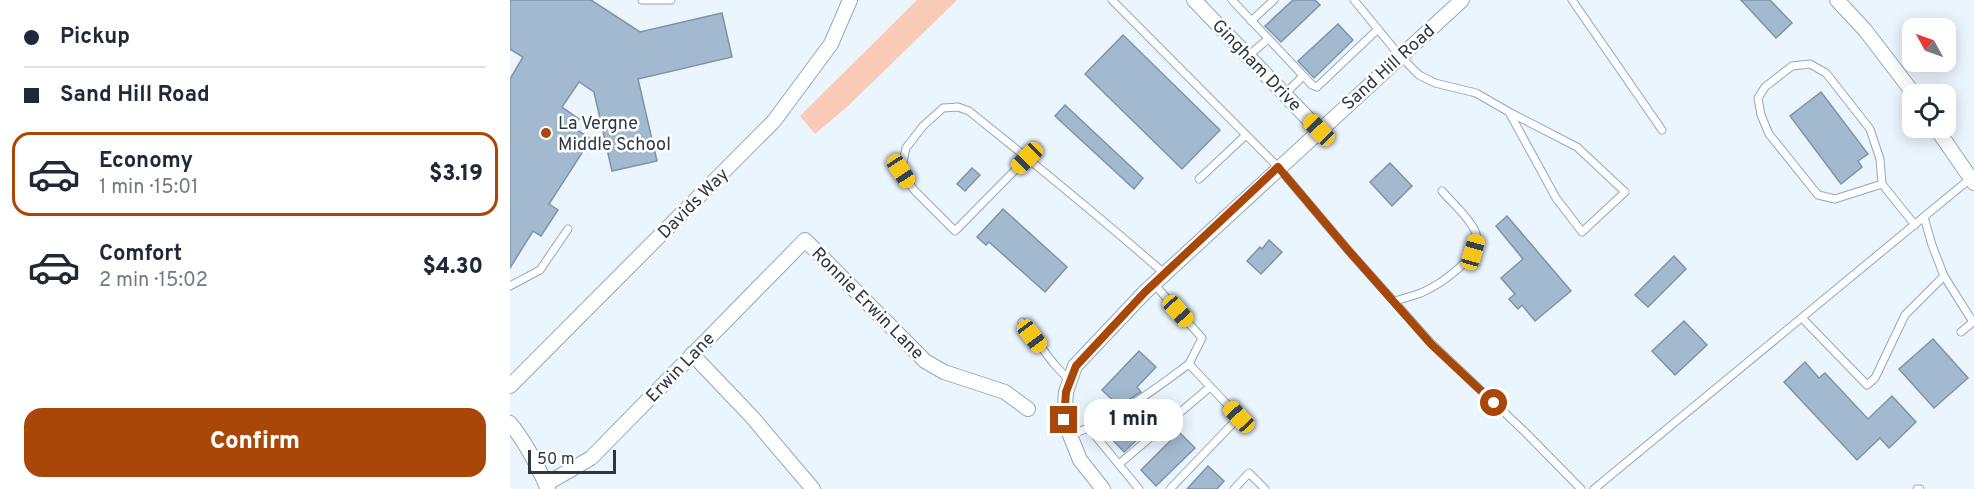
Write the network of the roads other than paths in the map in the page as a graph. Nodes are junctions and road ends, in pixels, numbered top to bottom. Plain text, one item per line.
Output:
1 (642, 0) edge
2 (671, 0) edge
3 (850, 0) edge
4 (1112, 0) edge
5 (1194, 0) edge
6 (1232, 0) edge
7 (1274, 0) edge
8 (1354, 0) edge
9 (1461, 0) edge
10 (1572, 0) edge
11 (1837, 0) edge
12 (1251, 21) junction
13 (1377, 29) junction
14 (1268, 39) junction
15 (1248, 56) junction
16 (1400, 56) junction
17 (1303, 76) junction
18 (1906, 84) edge
19 (1285, 94) junction
20 (1509, 112) junction
21 (1319, 130) junction
22 (1662, 130) dead end
23 (1246, 135) junction
24 (1943, 138) edge
25 (1027, 158) junction
26 (1278, 167) junction
27 (1199, 179) dead end
28 (1972, 181) edge
29 (1882, 184) junction
30 (1442, 191) dead end
31 (1924, 217) junction
32 (1915, 225) junction
33 (568, 229) dead end
34 (805, 240) joint
35 (1165, 274) junction
36 (1944, 276) junction
37 (1154, 284) junction
38 (510, 286) edge
39 (1394, 301) junction
40 (1802, 318) junction
41 (1022, 322) dead end
42 (1961, 332) dead end
43 (692, 354) junction
44 (1189, 364) junction
45 (1070, 381) junction
46 (510, 386) edge
47 (1210, 387) junction
48 (1028, 409) dead end
49 (510, 423) edge
50 (1089, 428) junction
51 (1070, 435) junction
52 (1119, 464) junction
53 (547, 486) edge
54 (807, 487) edge
55 (1103, 489) edge
56 (1139, 489) edge
57 (1170, 489) edge
58 (1234, 489) edge
59 (1264, 489) edge
60 (1581, 489) edge
61 (1594, 489) edge

1 - 2 lane
3 - 46 street, Davids Way
4 - 23 lane
5 - 15 street, Gingham Drive
6 - 12 lane
7 - 12 lane
8 - 13 lane
9 - 16 street, Sand Hill Road
10 - 22 lane
11 - 18 street
12 - 14 lane
13 - 16 lane
13 - 17 lane
14 - 15 lane
14 - 17 lane
15 - 19 street, Gingham Drive
16 - 20 lane
16 - 21 street, Sand Hill Road
17 - 19 lane
19 - 21 street, Gingham Drive
20 - 20 lane
21 - 26 street, Sand Hill Road
23 - 26 lane
23 - 27 lane
24 - 28 street
25 - 25 lane
25 - 35 lane
26 - 35 street, Sand Hill Road
26 - 39 lane
28 - 31 lane
29 - 29 lane
29 - 32 lane
30 - 39 lane
31 - 32 lane
31 - 36 lane
32 - 40 lane
33 - 38 lane
34 - 43 street, Erwin Lane
34 - 48 street, Ronnie Erwin Lane
35 - 37 street, Sand Hill Road
36 - 40 lane
36 - 42 lane
37 - 44 lane
37 - 45 street, Sand Hill Road
39 - 60 lane
40 - 61 lane
41 - 45 lane
43 - 53 street, Erwin Lane
43 - 54 street
44 - 47 lane
44 - 50 lane
45 - 51 street, Sand Hill Road
47 - 52 lane
47 - 57 lane
49 - 53 street
50 - 51 lane
50 - 52 lane
51 - 55 street, Sand Hill Road
52 - 56 lane
58 - 59 lane

